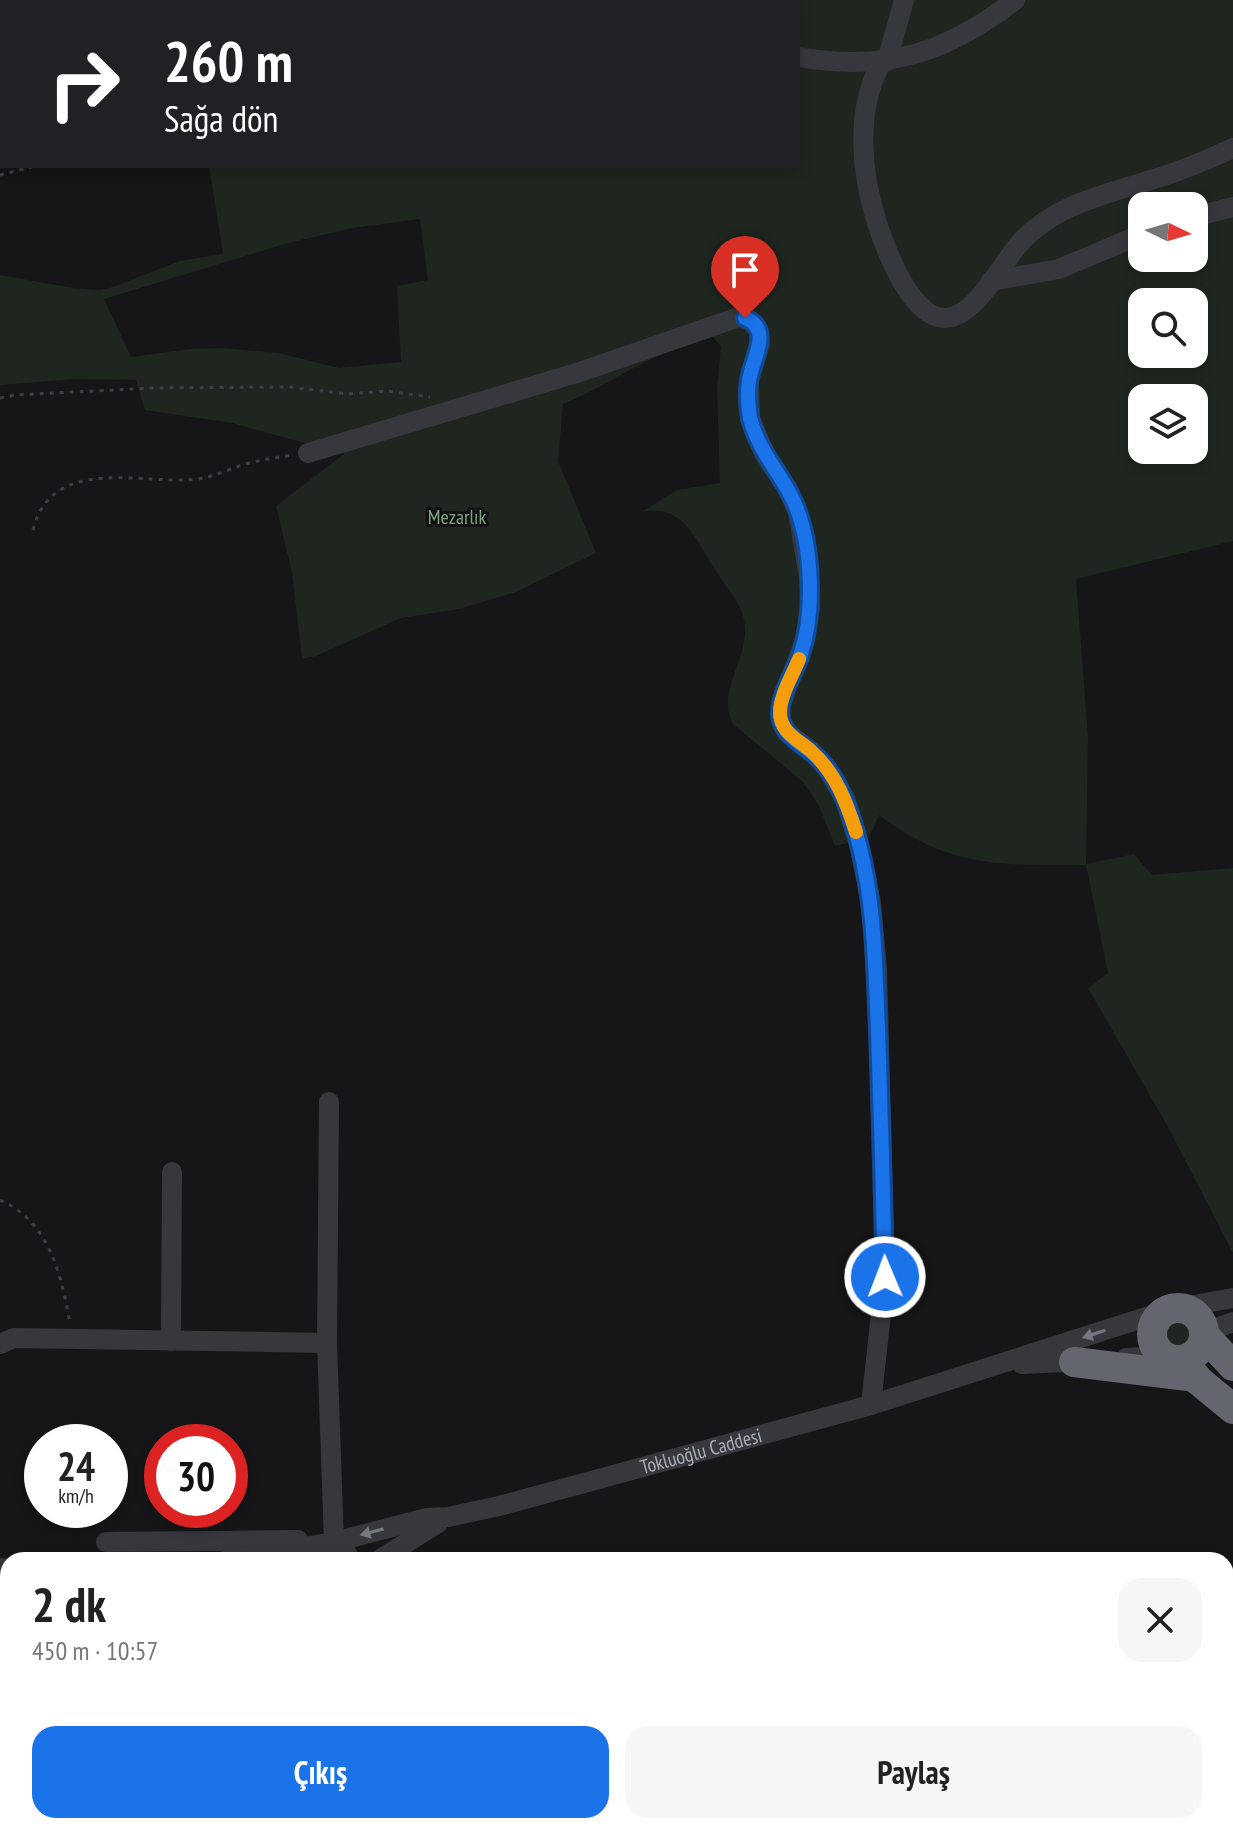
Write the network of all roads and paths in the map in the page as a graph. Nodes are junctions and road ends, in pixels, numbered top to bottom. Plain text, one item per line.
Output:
1 (904, 0) edge
2 (1015, 0) edge
3 (800, 57) edge
4 (884, 62) junction
5 (1233, 148) edge
6 (27, 168) edge
7 (0, 175) edge
8 (1233, 207) edge
9 (1208, 213) edge
10 (1128, 240) edge
11 (991, 281) junction
12 (0, 398) edge
13 (460, 408) junction
14 (308, 453) joint
15 (33, 530) dead end
16 (329, 1102) dead end
17 (172, 1172) dead end
18 (0, 1200) edge
19 (1233, 1298) edge
20 (1172, 1309) junction
21 (1233, 1322) edge
22 (1203, 1334) junction
23 (74, 1339) junction
24 (171, 1341) junction
25 (327, 1343) junction
26 (0, 1344) edge
27 (1166, 1357) junction
28 (1074, 1362) junction
29 (994, 1365) junction
30 (1233, 1366) edge
31 (1196, 1377) junction
32 (871, 1405) junction
33 (1233, 1409) edge
34 (1233, 1423) edge
35 (448, 1517) junction
36 (106, 1542) dead end
37 (334, 1542) junction
38 (309, 1552) edge
39 (312, 1552) edge
40 (346, 1552) edge
41 (392, 1552) edge

1 - 4 street
2 - 4 street
3 - 4 street
4 - 11 street
5 - 11 street
6 - 7 path
8 - 9 street
10 - 11 street
12 - 13 path
13 - 14 street
13 - 32 street
14 - 15 path
16 - 25 street
17 - 24 street
18 - 23 path
19 - 20 street, Tokluoğlu Caddesi
20 - 22 highway
20 - 27 highway
20 -> 29 street, Tokluoğlu Caddesi
21 - 22 street
22 - 27 highway
22 - 30 highway
23 - 24 street
23 - 26 street
24 - 25 street
25 - 37 street
27 - 28 street
27 - 31 highway
28 - 29 street
28 - 31 highway
29 - 32 street, Tokluoğlu Caddesi
31 - 33 highway
31 - 34 street
32 - 35 street, Tokluoğlu Caddesi
35 -> 37 street, Tokluoğlu Caddesi
35 - 41 street
36 - 38 street
37 - 39 street, Tokluoğlu Caddesi
37 - 40 street

